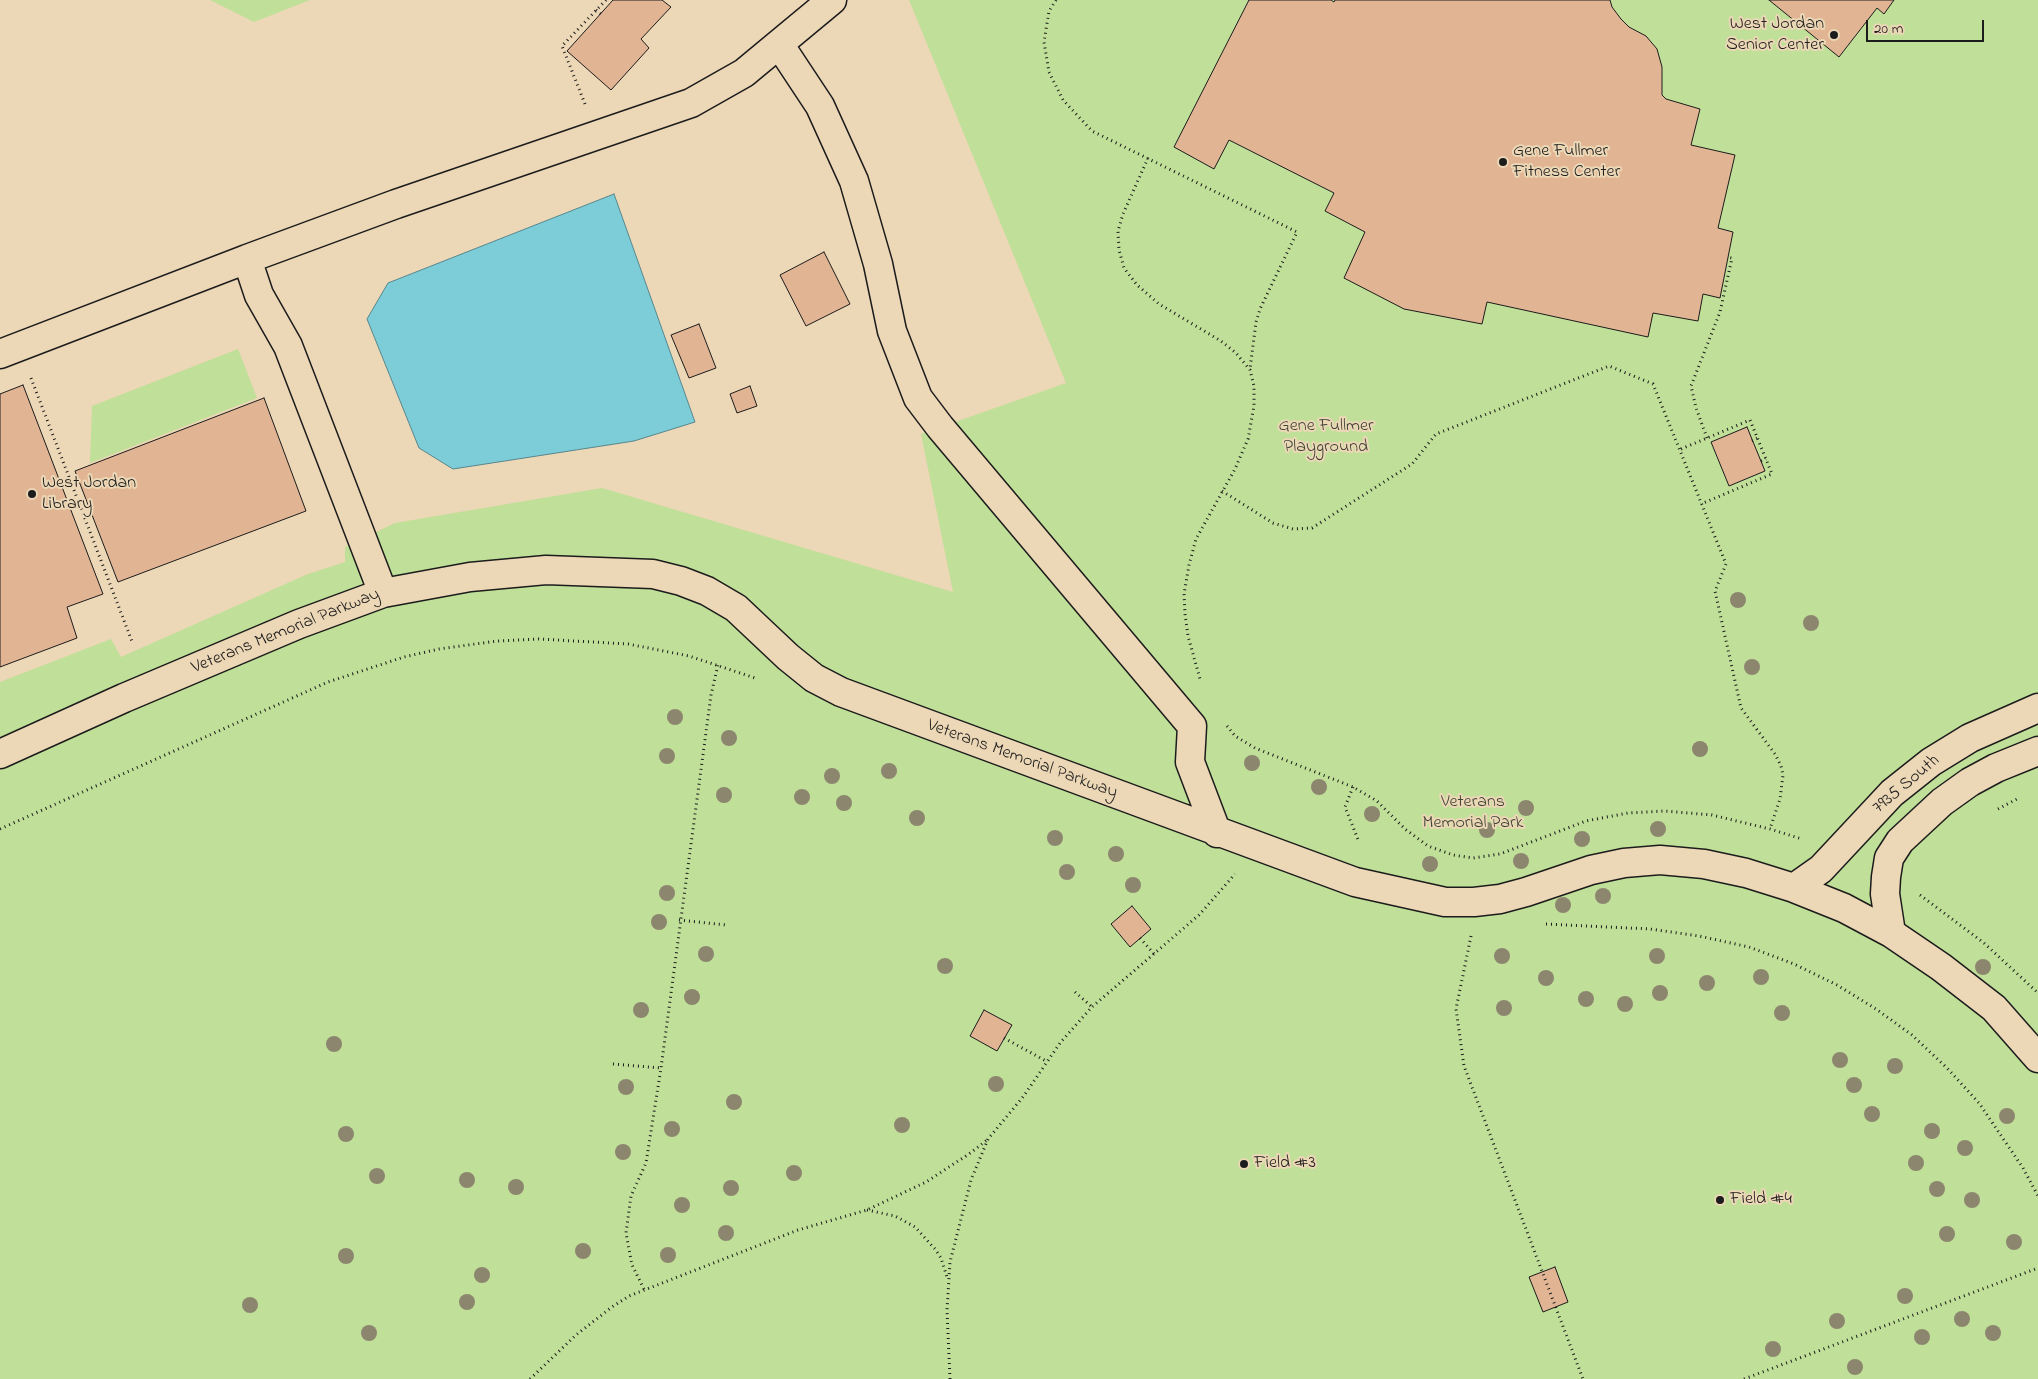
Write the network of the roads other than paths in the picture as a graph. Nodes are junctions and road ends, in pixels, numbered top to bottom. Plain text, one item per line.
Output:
1 (832, 0) edge
2 (779, 44) junction
3 (247, 259) junction
4 (0, 354) edge
5 (383, 593) junction
6 (2038, 708) edge
7 (2038, 751) edge
8 (0, 754) edge
9 (1218, 833) junction
10 (1794, 888) junction
11 (1891, 933) junction
12 (2038, 1058) edge

1 - 2 lane
2 - 3 lane
2 - 9 lane
3 - 4 lane
3 - 5 lane
5 - 8 lane, Veterans Memorial Parkway
5 - 9 lane, Veterans Memorial Parkway
6 - 10 lane, 7935 South
7 - 11 lane, 7935 South
9 - 10 lane, Veterans Memorial Parkway
10 - 11 lane, Veterans Memorial Parkway
11 - 12 lane, Veterans Memorial Parkway

